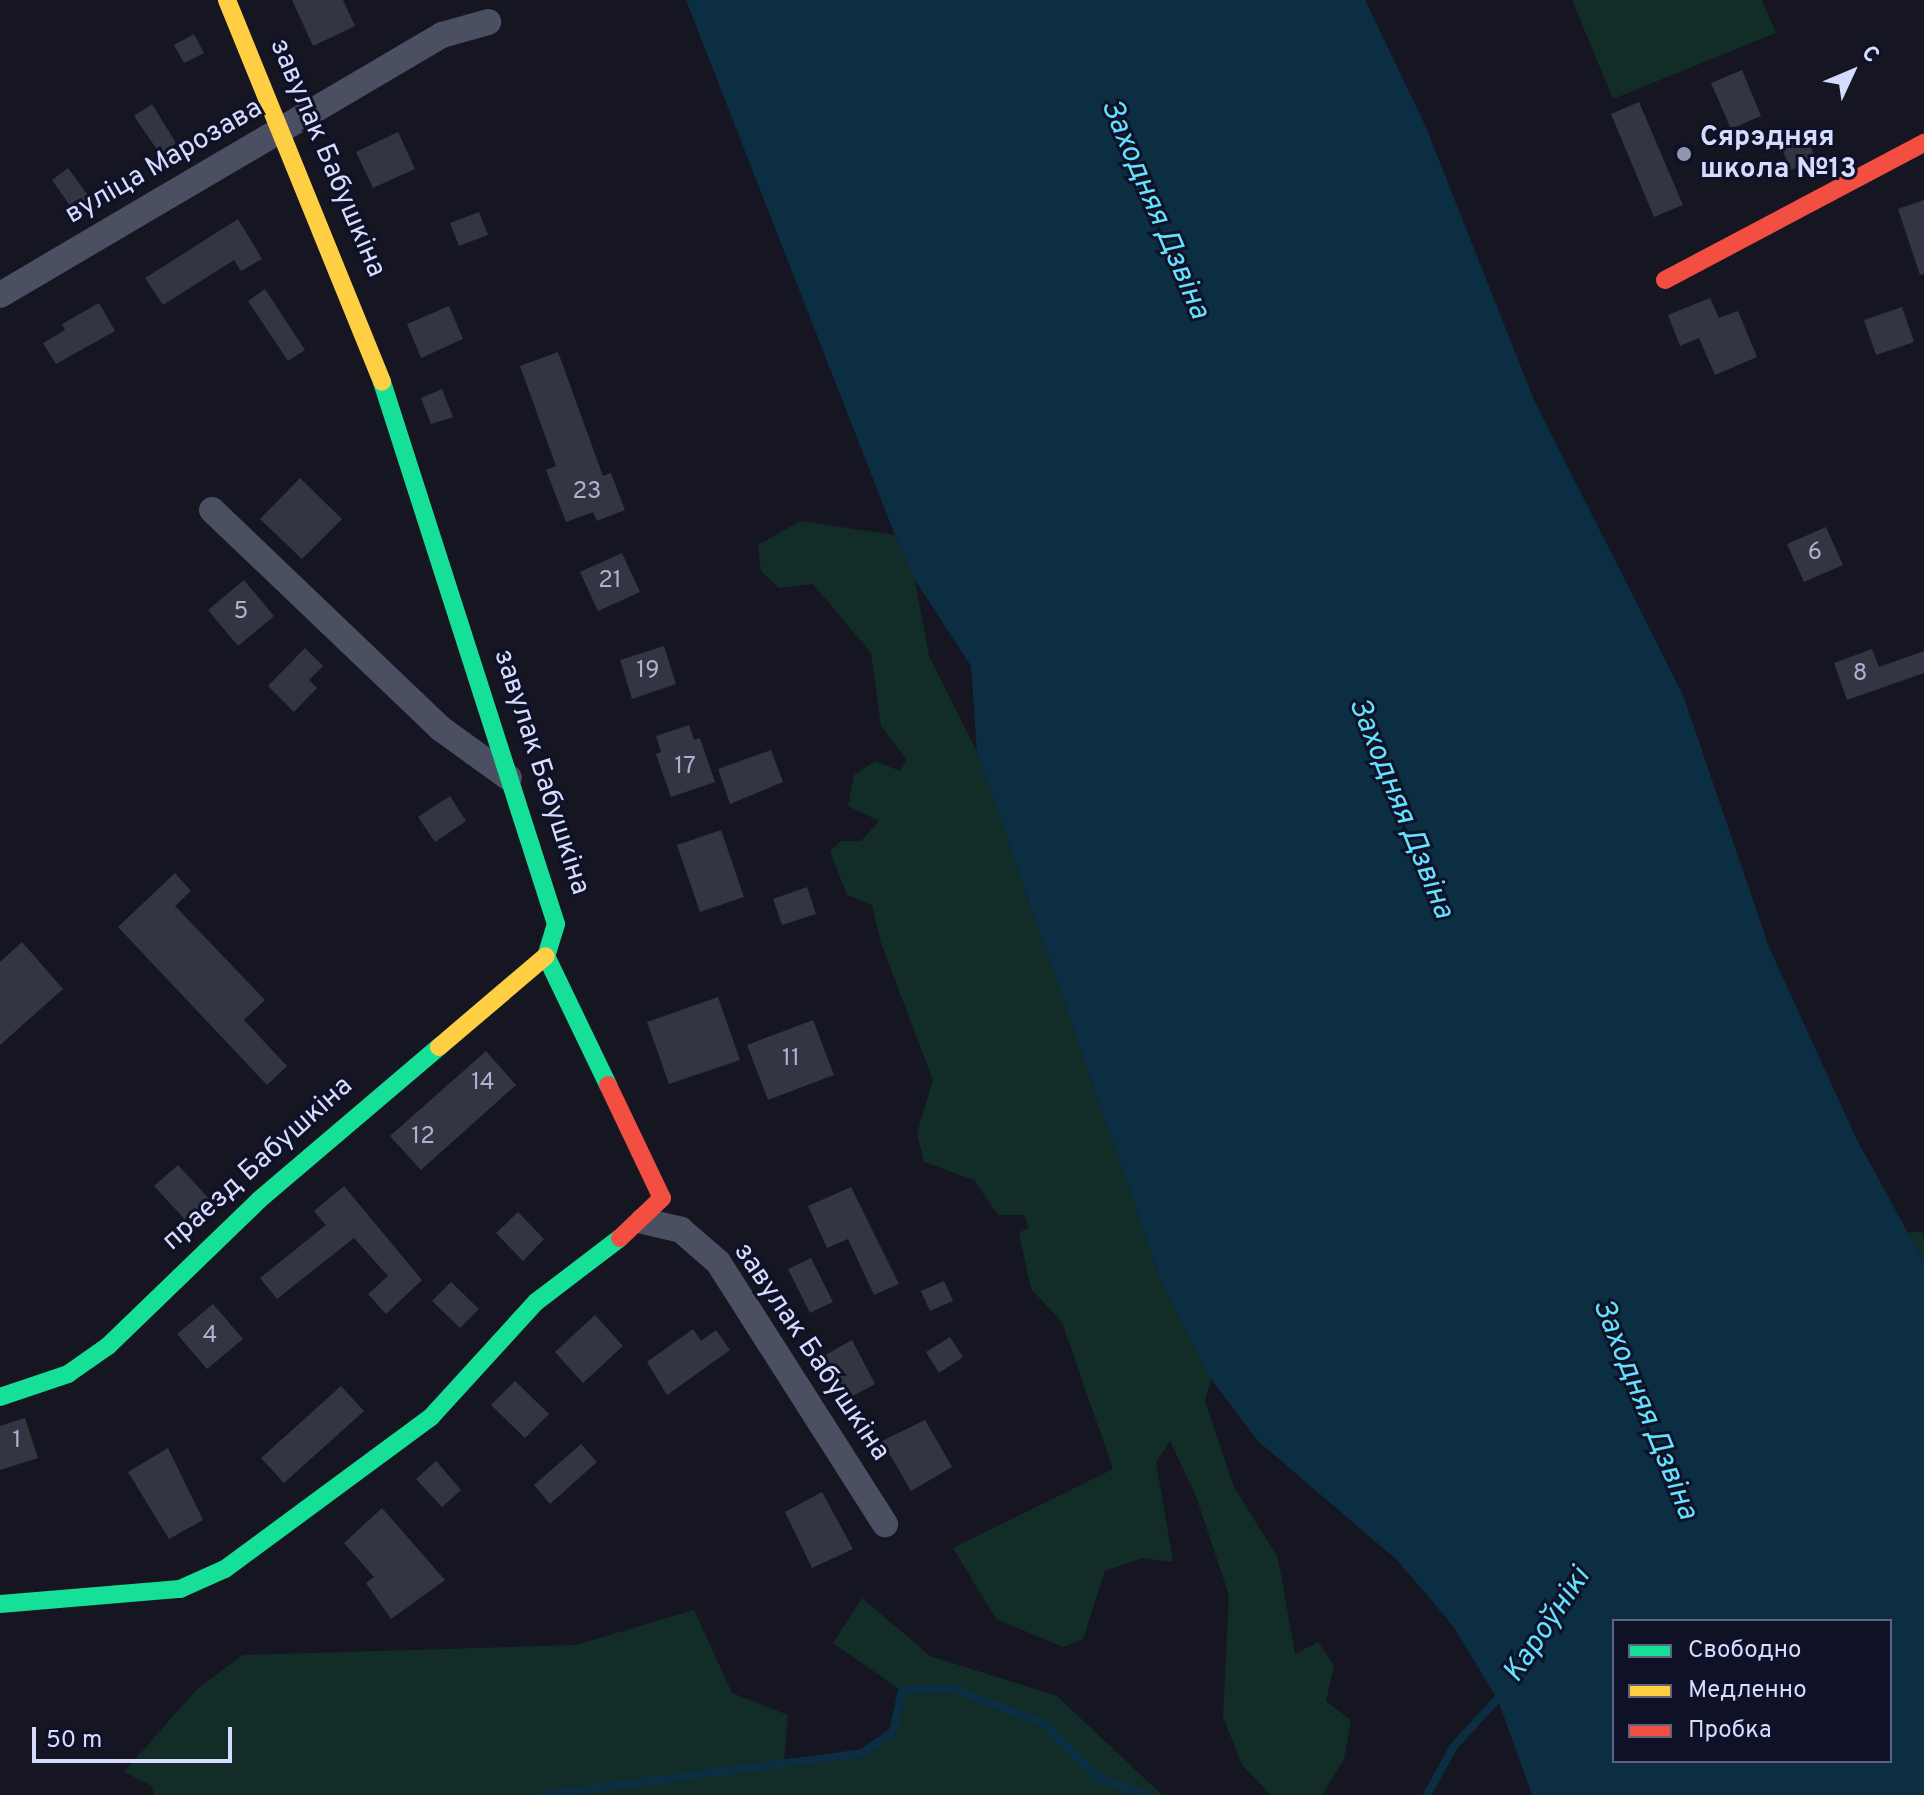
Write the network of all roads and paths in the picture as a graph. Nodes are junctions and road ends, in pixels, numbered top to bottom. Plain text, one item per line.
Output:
1 (227, 0) edge
2 (488, 22) dead end
3 (280, 131) junction
4 (1924, 143) edge
5 (1665, 280) dead end
6 (0, 295) edge
7 (212, 510) dead end
8 (509, 778) junction
9 (546, 956) junction
10 (643, 1221) junction
11 (0, 1397) edge
12 (885, 1524) dead end
13 (0, 1604) edge

1 - 3 street, завулак Бабушкіна
2 - 3 street, вуліца Марозава
3 - 6 street, вуліца Марозава
3 - 8 street, завулак Бабушкіна
4 - 5 street
7 - 8 street
8 - 9 street, завулак Бабушкіна
9 - 10 street
9 - 11 street, праезд Бабушкіна
10 - 12 street, завулак Бабушкіна
10 - 13 street

